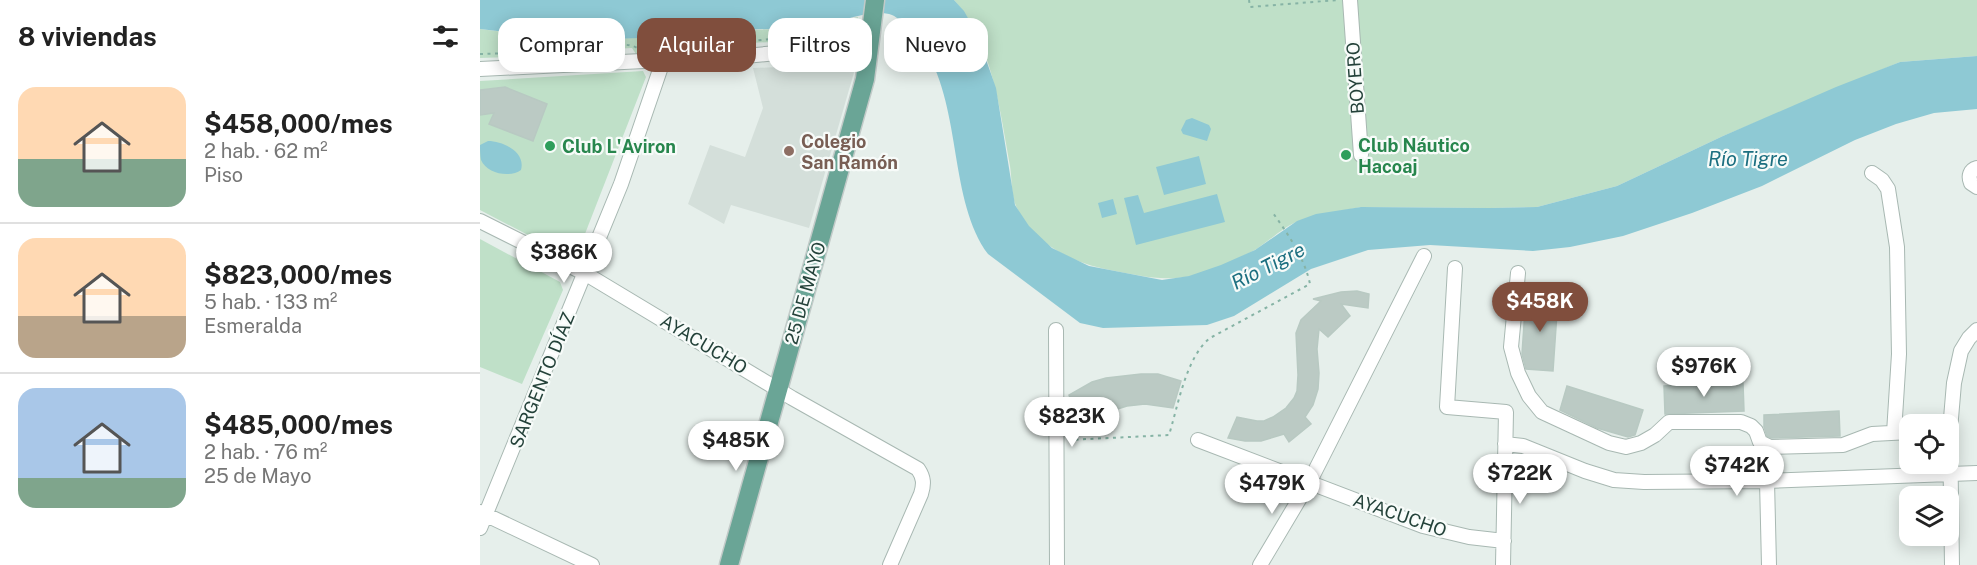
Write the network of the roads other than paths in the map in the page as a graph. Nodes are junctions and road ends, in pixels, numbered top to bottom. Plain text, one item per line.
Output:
1 (875, 0) edge
2 (1350, 0) edge
3 (872, 32) edge
4 (637, 62) edge
5 (480, 69) edge
6 (659, 72) edge
7 (867, 72) edge
8 (1361, 155) dead end
9 (1977, 168) edge
10 (1872, 173) dead end
11 (1977, 187) edge
12 (480, 221) edge
13 (1424, 256) dead end
14 (1455, 268) dead end
15 (1518, 273) dead end
16 (585, 274) junction
17 (1056, 330) dead end
18 (1977, 330) edge
19 (777, 389) junction
20 (1951, 414) edge
21 (1894, 433) junction
22 (1899, 433) edge
23 (1198, 440) dead end
24 (1505, 444) junction
25 (1977, 473) edge
26 (1952, 475) junction
27 (1767, 481) junction
28 (1310, 482) junction
29 (483, 513) edge
30 (480, 528) edge
31 (1504, 541) junction
32 (592, 565) edge
33 (729, 565) edge
34 (890, 565) edge
35 (1057, 565) edge
36 (1260, 565) edge
37 (1503, 565) edge
38 (1769, 565) edge
39 (1952, 565) edge

1 - 3 main road, 25 DE MAYO
2 - 8 street, BOYERO
4 - 5 street
6 - 16 street, SARGENTO DÍAZ
7 - 19 main road, 25 DE MAYO
9 - 11 street
10 - 21 street
12 - 16 street, AYACUCHO
13 - 28 street
14 - 24 street
15 - 21 street
16 - 19 street, AYACUCHO
16 - 29 street, SARGENTO DÍAZ
17 - 35 street
18 - 20 street
19 - 33 main road, 25 DE MAYO
19 - 34 street, AYACUCHO
21 - 22 street
23 - 28 street, AYACUCHO
24 - 27 street
24 - 31 street
25 - 26 street
26 - 27 street
26 - 39 street
27 - 38 street
28 - 31 street, AYACUCHO
28 - 36 street
29 - 30 street, SARGENTO DÍAZ
29 - 32 street
31 - 37 street

